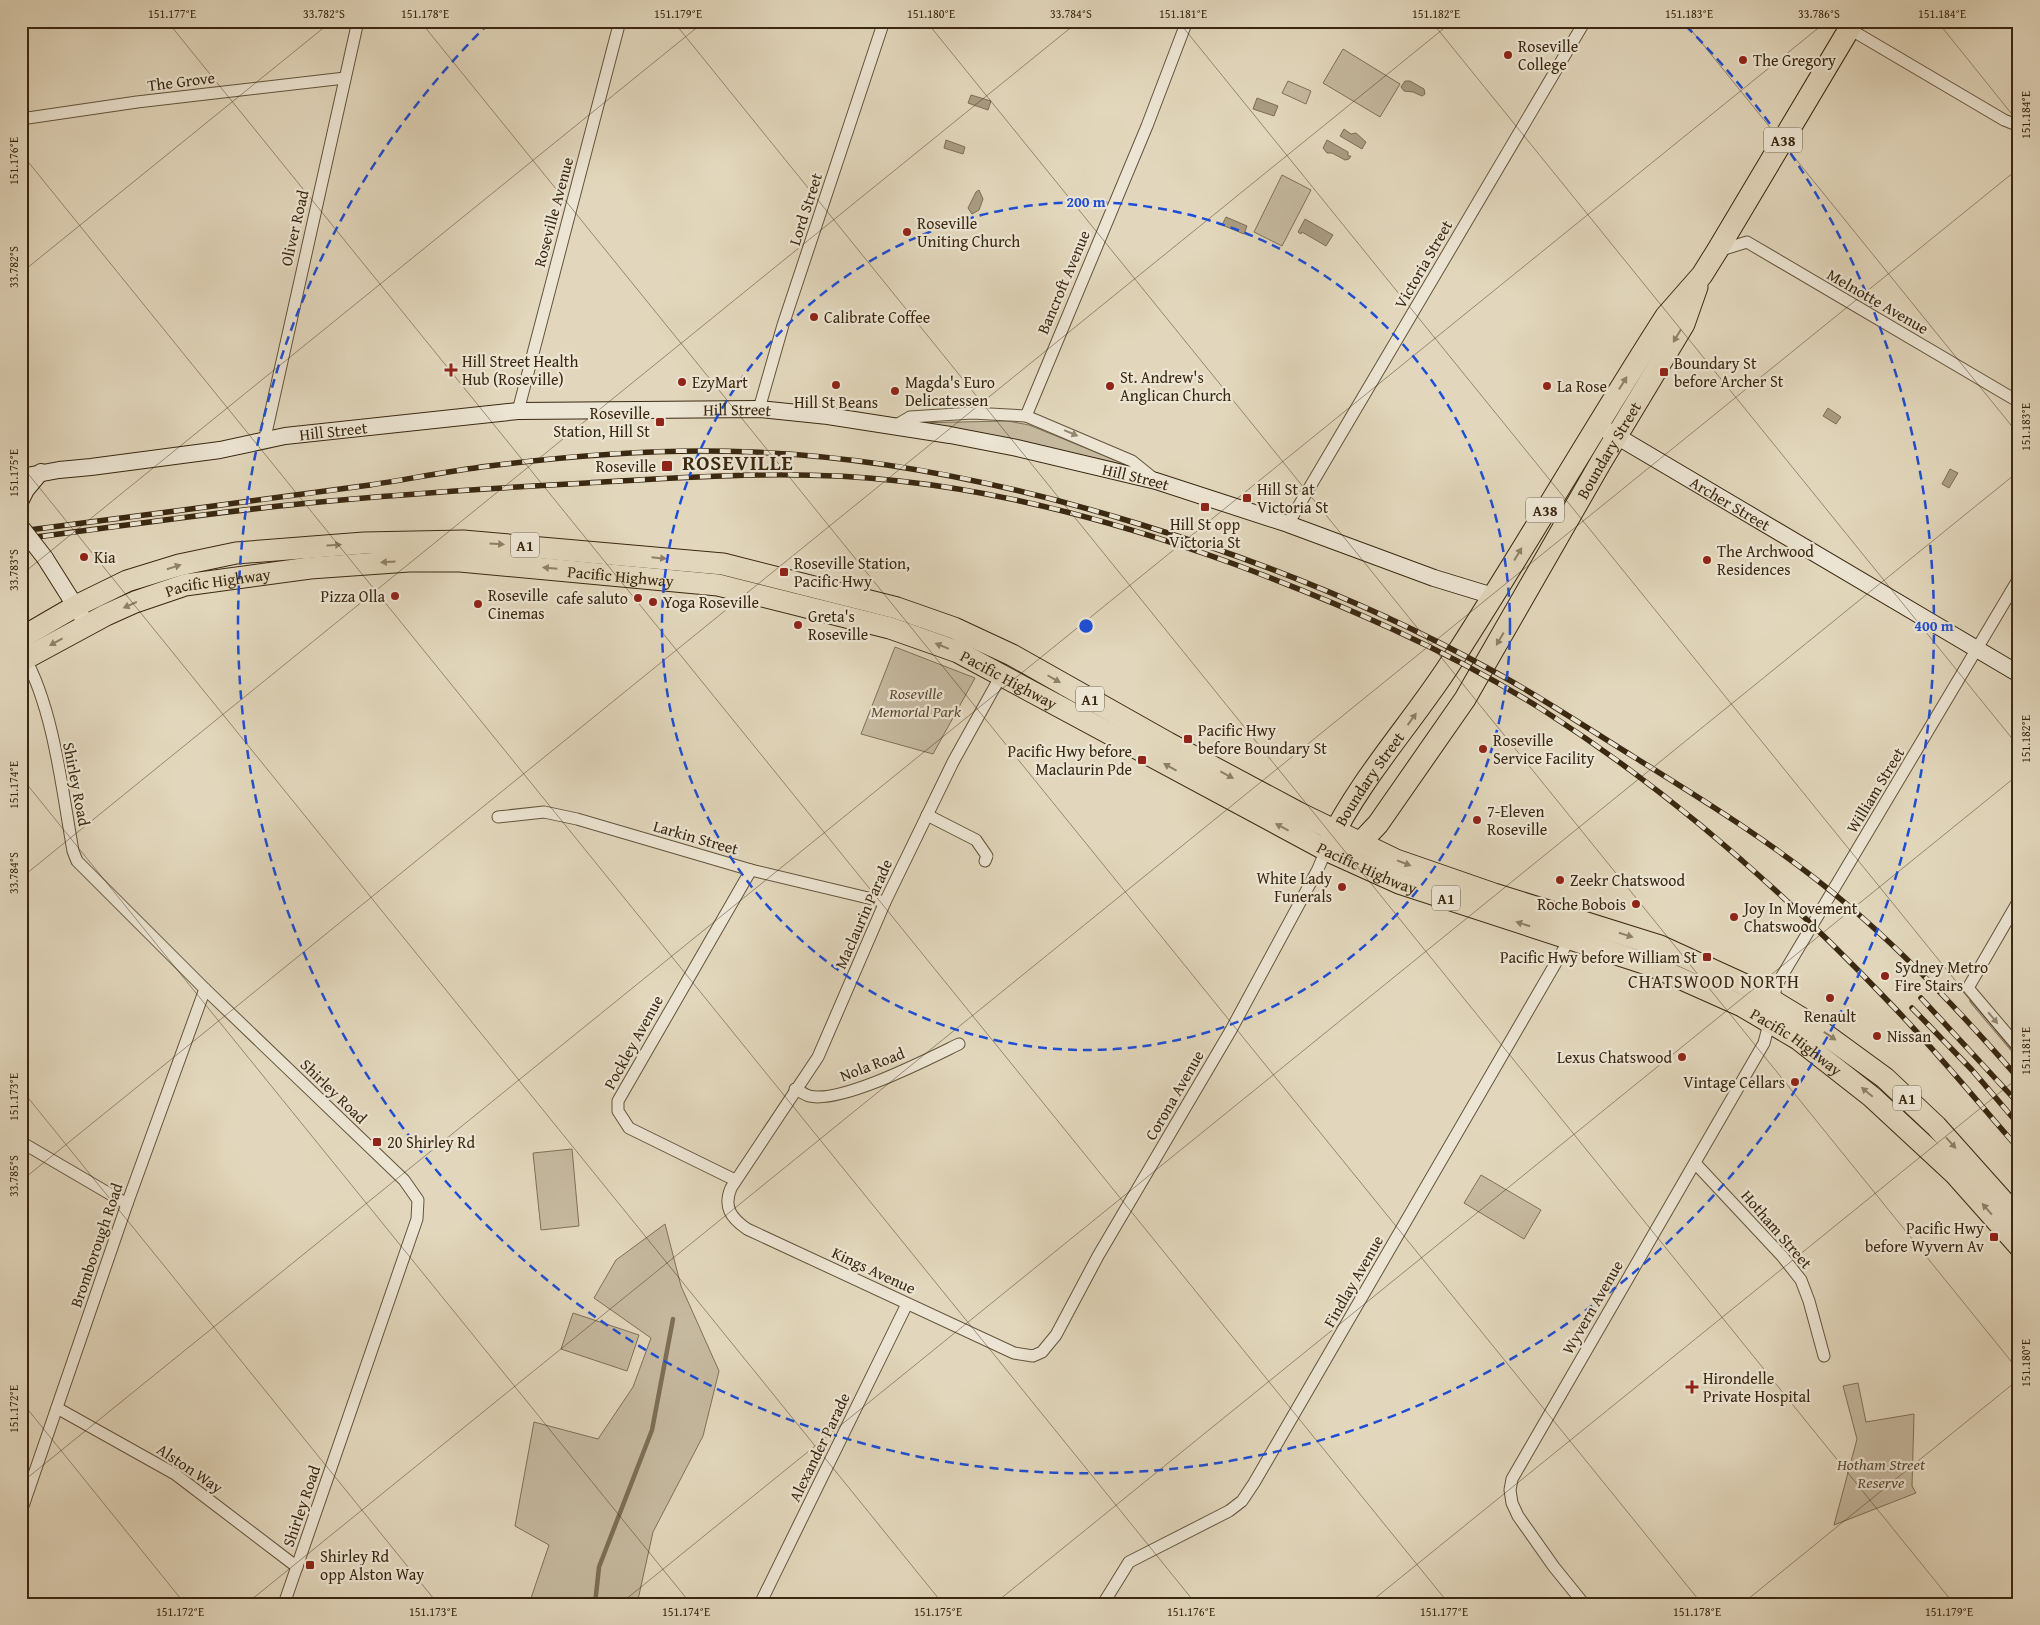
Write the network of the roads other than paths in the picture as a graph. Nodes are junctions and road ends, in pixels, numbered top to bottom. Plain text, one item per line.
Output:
1 (358, 21) edge
2 (620, 21) edge
3 (884, 21) edge
4 (1188, 21) edge
5 (1585, 21) edge
6 (1846, 24) edge
7 (345, 78) junction
8 (21, 119) edge
9 (2019, 126) edge
10 (1717, 251) junction
11 (1702, 275) junction
12 (2019, 402) edge
13 (758, 409) junction
14 (518, 411) junction
15 (1026, 416) junction
16 (1598, 425) junction
17 (893, 427) junction
18 (1617, 436) junction
19 (264, 442) junction
20 (42, 472) junction
21 (21, 477) edge
22 (1156, 480) junction
23 (21, 500) edge
24 (1288, 524) junction
25 (21, 526) edge
26 (2019, 578) edge
27 (1493, 596) junction
28 (76, 606) junction
29 (87, 624) junction
30 (21, 638) edge
31 (1976, 649) junction
32 (1012, 655) junction
33 (23, 657) edge
34 (2019, 674) edge
35 (1001, 675) junction
36 (927, 815) junction
37 (498, 817) dead end
38 (1330, 840) junction
39 (1360, 842) junction
40 (985, 860) dead end
41 (751, 870) junction
42 (2019, 900) edge
43 (885, 902) junction
44 (1574, 930) junction
45 (205, 989) junction
46 (1774, 1001) junction
47 (1770, 1022) junction
48 (959, 1044) dead end
49 (2019, 1048) edge
50 (795, 1089) junction
51 (21, 1142) edge
52 (1695, 1164) junction
53 (736, 1180) junction
54 (127, 1204) junction
55 (2019, 1219) edge
56 (2019, 1246) edge
57 (907, 1304) junction
58 (1042, 1352) joint
59 (1824, 1356) dead end
60 (57, 1408) junction
61 (21, 1512) edge
62 (297, 1568) junction
63 (284, 1604) edge
64 (760, 1604) edge
65 (1103, 1604) edge
66 (1584, 1604) edge

1 - 7 street, Oliver Road
2 - 14 street, Roseville Avenue
3 - 13 street, Lord Street
4 - 15 street, Bancroft Avenue
5 - 24 street, Victoria Street
6 - 9 street
6 - 10 highway, Boundary Street / A38
7 - 8 street, The Grove
7 - 19 street, Oliver Road
10 - 11 highway, Boundary Street / A38
10 - 12 street, Melnotte Avenue
16 -> 11 highway, Boundary Street / A38
11 -> 18 highway, Boundary Street / A38
13 - 14 street, Hill Street
13 - 17 street, Hill Street
14 - 19 street, Hill Street
15 - 17 street
15 -> 22 street
16 - 18 street, Archer Street
27 -> 16 highway, Boundary Street / A38
17 - 22 street, Hill Street
18 - 31 street, Archer Street
18 -> 39 highway, Boundary Street / A38
19 - 20 street, Hill Street
20 - 21 street, Hill Street
20 - 23 street
22 - 24 street, Hill Street
24 - 27 street, Hill Street
25 - 28 street, bridge
26 - 31 street, William Street
38 -> 27 highway, Boundary Street / A38
28 - 29 street
28 - 30 highway, Pacific Highway / A1
28 -> 32 highway, Pacific Highway / A1
29 -> 33 highway, Pacific Highway / A1
35 -> 29 highway, Pacific Highway / A1
31 - 34 street, Archer Street
31 - 46 street, William Street
32 - 35 street, Maclaurin Parade
32 -> 38 highway, Pacific Highway / A1
33 - 45 street, Shirley Road
35 - 36 street, Maclaurin Parade
38 -> 35 highway, Pacific Highway / A1
36 - 40 street
36 - 43 street, Maclaurin Parade
37 - 41 street, Larkin Street
38 - 39 highway, Boundary Street
44 -> 38 highway, Pacific Highway / A1
38 - 58 street, Corona Avenue
39 -> 44 highway, Pacific Highway / A1
41 - 43 street, Larkin Street
41 - 53 street, Pockley Avenue
42 -> 49 street
43 - 50 street, Maclaurin Parade
44 -> 46 highway, Pacific Highway / A1
44 - 47 highway, Pacific Highway / A1
44 - 65 street, Findlay Avenue
45 - 54 street, Bromborough Road
45 - 62 street, Shirley Road
46 - 47 street, William Street
46 -> 55 highway, Pacific Highway / A1
47 - 52 street, Wyvern Avenue
56 -> 47 highway, Pacific Highway / A1
48 - 50 street, Nola Road
50 - 53 street, Maclaurin Parade
51 - 54 street
52 - 59 street, Hotham Street
52 - 66 street, Wyvern Avenue
53 - 57 street, Kings Avenue
54 - 60 street, Bromborough Road
57 - 58 street, Kings Avenue
57 - 64 street, Alexander Parade
60 - 61 street, Bromborough Road
60 - 62 street, Alston Way
62 - 63 street, Shirley Road

